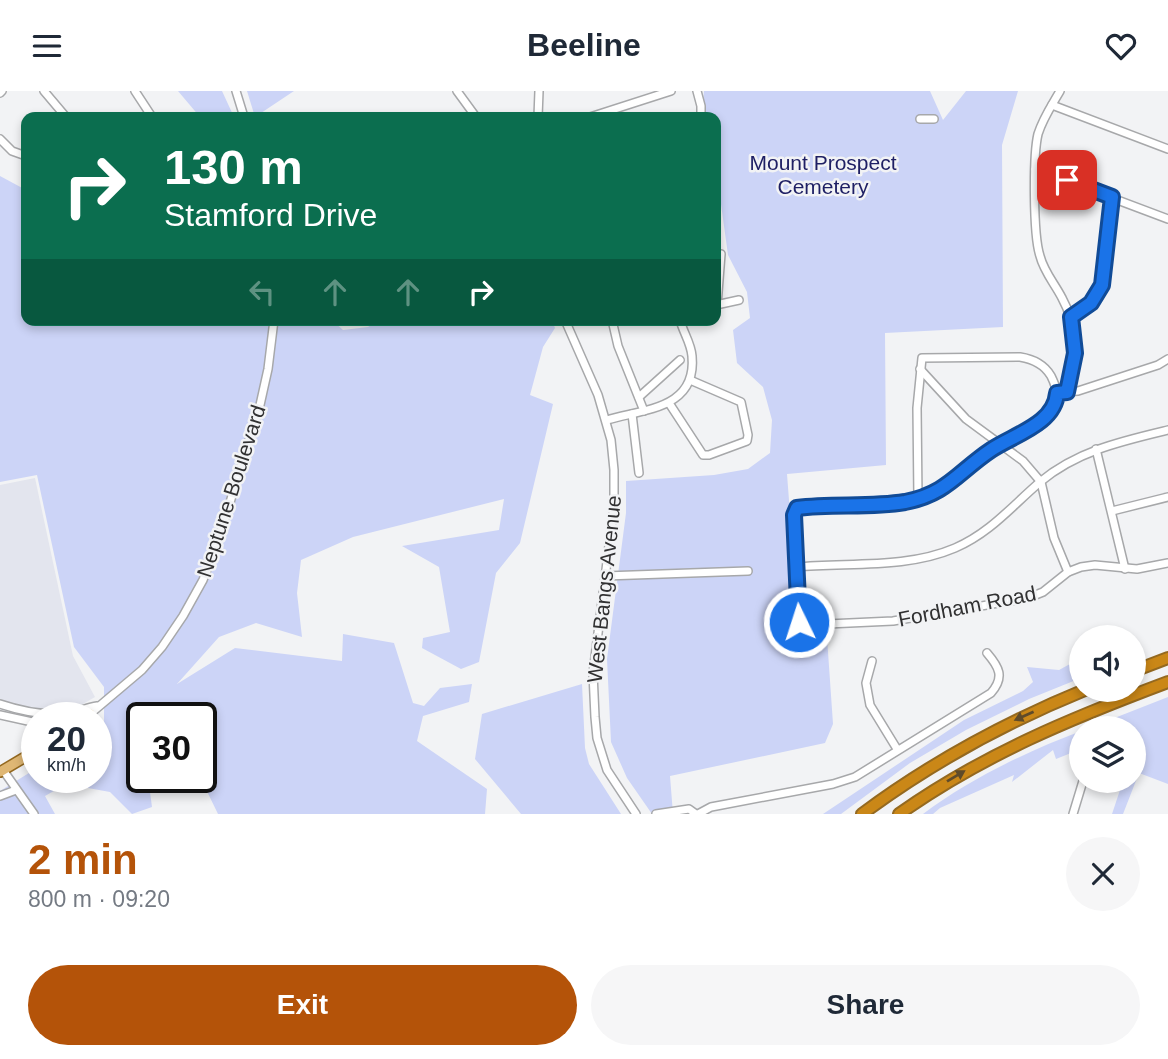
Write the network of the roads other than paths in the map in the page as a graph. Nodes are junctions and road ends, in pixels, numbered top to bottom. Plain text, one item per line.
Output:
1 (44, 91) edge
2 (135, 91) edge
3 (236, 91) edge
4 (457, 91) edge
5 (538, 91) edge
6 (671, 91) edge
7 (697, 91) edge
8 (1060, 91) edge
9 (1052, 104) junction
10 (62, 112) edge
11 (149, 112) edge
12 (242, 112) edge
13 (472, 112) edge
14 (538, 112) edge
15 (606, 112) edge
16 (701, 112) edge
17 (920, 119) dead end
18 (934, 119) dead end
19 (0, 139) edge
20 (1168, 149) edge
21 (21, 154) edge
22 (1035, 169) junction
23 (1112, 197) junction
24 (1168, 219) edge
25 (739, 300) dead end
26 (721, 304) edge
27 (1071, 317) junction
28 (273, 326) edge
29 (568, 326) edge
30 (613, 326) edge
31 (682, 326) edge
32 (1168, 359) edge
33 (680, 360) dead end
34 (920, 369) junction
35 (690, 380) junction
36 (1067, 392) junction
37 (1057, 393) junction
38 (639, 397) junction
39 (669, 403) junction
40 (644, 411) junction
41 (632, 414) junction
42 (607, 420) junction
43 (1168, 430) edge
44 (1002, 444) junction
45 (1096, 449) junction
46 (639, 473) dead end
47 (1041, 482) junction
48 (1168, 497) edge
49 (918, 499) junction
50 (1112, 511) junction
51 (1168, 563) edge
52 (796, 567) junction
53 (1125, 569) junction
54 (748, 571) dead end
55 (1068, 572) junction
56 (605, 576) junction
57 (987, 653) dead end
58 (1168, 658) edge
59 (872, 661) dead end
60 (1146, 666) edge
61 (1168, 682) edge
62 (1069, 697) edge
63 (105, 702) edge
64 (0, 704) edge
65 (21, 710) edge
66 (0, 715) edge
67 (21, 720) edge
68 (897, 749) junction
69 (21, 760) edge
70 (2, 771) edge
71 (16, 790) junction
72 (1079, 793) edge
73 (0, 796) edge
74 (34, 814) edge
75 (636, 814) edge
76 (656, 814) edge
77 (697, 814) edge
78 (862, 814) edge
79 (899, 814) edge
80 (1073, 814) edge

1 - 10 street
2 - 11 street
3 - 12 street
4 - 13 street
5 - 14 street
6 - 15 street
7 - 16 street
8 - 9 street
9 - 20 street
9 - 22 street
17 - 18 street
19 - 21 street
22 - 23 street
22 - 27 street
23 - 24 street
23 - 27 street
25 - 26 street
27 - 36 street
28 - 63 street, Neptune Boulevard
29 - 42 street, West Bangs Avenue
30 - 38 street
31 - 35 street
32 - 36 street
33 - 38 street
34 - 37 street
34 - 44 street
34 - 49 street
35 - 39 street
35 - 39 street
36 - 37 street
37 - 44 street
38 - 40 street
39 - 40 street
40 - 41 street
41 - 42 street
41 - 46 street
42 - 56 street, West Bangs Avenue
43 - 45 street
44 - 47 street
44 - 49 street
45 - 47 street
45 - 50 street
47 - 52 street
47 - 55 street
48 - 50 street
49 - 52 street
50 - 53 street
51 - 53 street, Fordham Road
52 - 55 street, Fordham Road
53 - 55 street, Fordham Road
54 - 56 street
56 - 75 street, West Bangs Avenue
57 - 68 street
58 - 60 highway
59 - 68 street
79 -> 61 highway
62 -> 78 highway
64 - 65 street, Neptune Boulevard
66 - 67 street
68 - 77 street
69 - 70 main road
70 - 71 street
71 - 73 street
71 - 74 street
72 - 80 street
76 - 77 street

